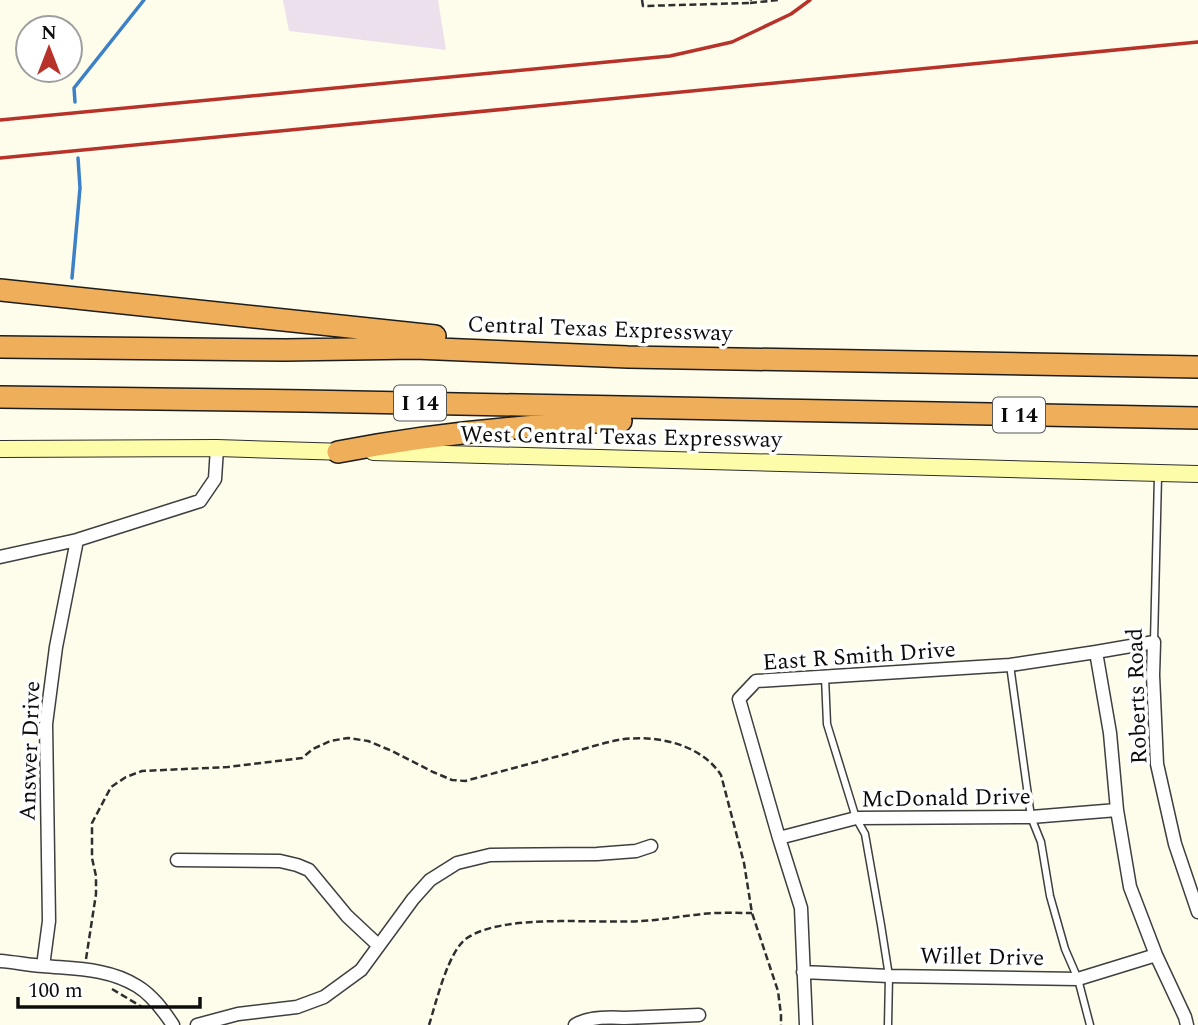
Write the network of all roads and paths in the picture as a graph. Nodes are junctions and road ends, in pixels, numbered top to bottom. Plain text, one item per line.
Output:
1 (642, 0) edge
2 (778, 0) edge
3 (750, 1) edge
4 (712, 2) edge
5 (0, 290) edge
6 (0, 347) edge
7 (628, 357) junction
8 (1198, 367) edge
9 (0, 397) edge
10 (841, 412) junction
11 (1198, 418) edge
12 (217, 448) junction
13 (0, 449) edge
14 (338, 452) junction
15 (1158, 473) junction
16 (1198, 474) edge
17 (76, 540) junction
18 (0, 557) edge
19 (1154, 642) junction
20 (1096, 652) junction
21 (1010, 665) junction
22 (825, 677) junction
23 (1117, 810) junction
24 (1031, 817) junction
25 (856, 818) junction
26 (779, 838) junction
27 (651, 846) dead end
28 (177, 860) dead end
29 (1198, 864) edge
30 (1183, 867) junction
31 (1198, 912) edge
32 (752, 914) junction
33 (378, 945) junction
34 (1156, 955) junction
35 (0, 961) edge
36 (43, 966) junction
37 (86, 968) junction
38 (803, 972) junction
39 (889, 976) junction
40 (1078, 979) junction
41 (108, 988) dead end
42 (145, 1009) dead end
43 (699, 1015) dead end
44 (173, 1025) edge
45 (197, 1025) edge
46 (429, 1025) edge
47 (575, 1025) edge
48 (781, 1025) edge
49 (806, 1025) edge
50 (888, 1025) edge
51 (1090, 1025) edge
52 (1187, 1025) edge

1 - 4 path
2 - 3 path
3 - 4 path
5 - 7 highway
6 - 7 highway, Central Texas Expressway / I 14
7 - 8 highway, Central Texas Expressway / I 14
9 - 10 highway, I 14
10 - 11 highway, I 14
10 - 14 highway
12 - 13 main road, West Central Texas Expressway
12 - 14 main road, West Central Texas Expressway
12 - 17 street
14 - 15 main road, West Central Texas Expressway
15 - 16 main road, West Central Texas Expressway
15 - 19 lane, Roberts Road
17 - 18 street
17 - 36 street, Answer Drive
19 - 20 street, East R Smith Drive
19 - 30 street, Roberts Road
20 - 21 street, East R Smith Drive
20 - 23 street
21 - 22 street, East R Smith Drive
21 - 24 lane
22 - 25 lane
22 - 26 street, East R Smith Drive
23 - 24 street, McDonald Drive
23 - 34 street
24 - 25 street, McDonald Drive
24 - 40 lane
25 - 26 street, McDonald Drive
25 - 39 lane
26 - 38 street, East R Smith Drive
27 - 33 street
28 - 33 street
29 - 30 street
30 - 31 street, Roberts Road
32 - 37 path
32 - 46 path
32 - 48 path
33 - 45 street
34 - 40 street, Willet Drive
34 - 52 street
35 - 36 street
36 - 37 street
37 - 44 street
38 - 39 street, Willet Drive
38 - 49 street, East R Smith Drive
39 - 40 street, Willet Drive
39 - 50 lane
40 - 51 lane
41 - 42 path
43 - 47 street

